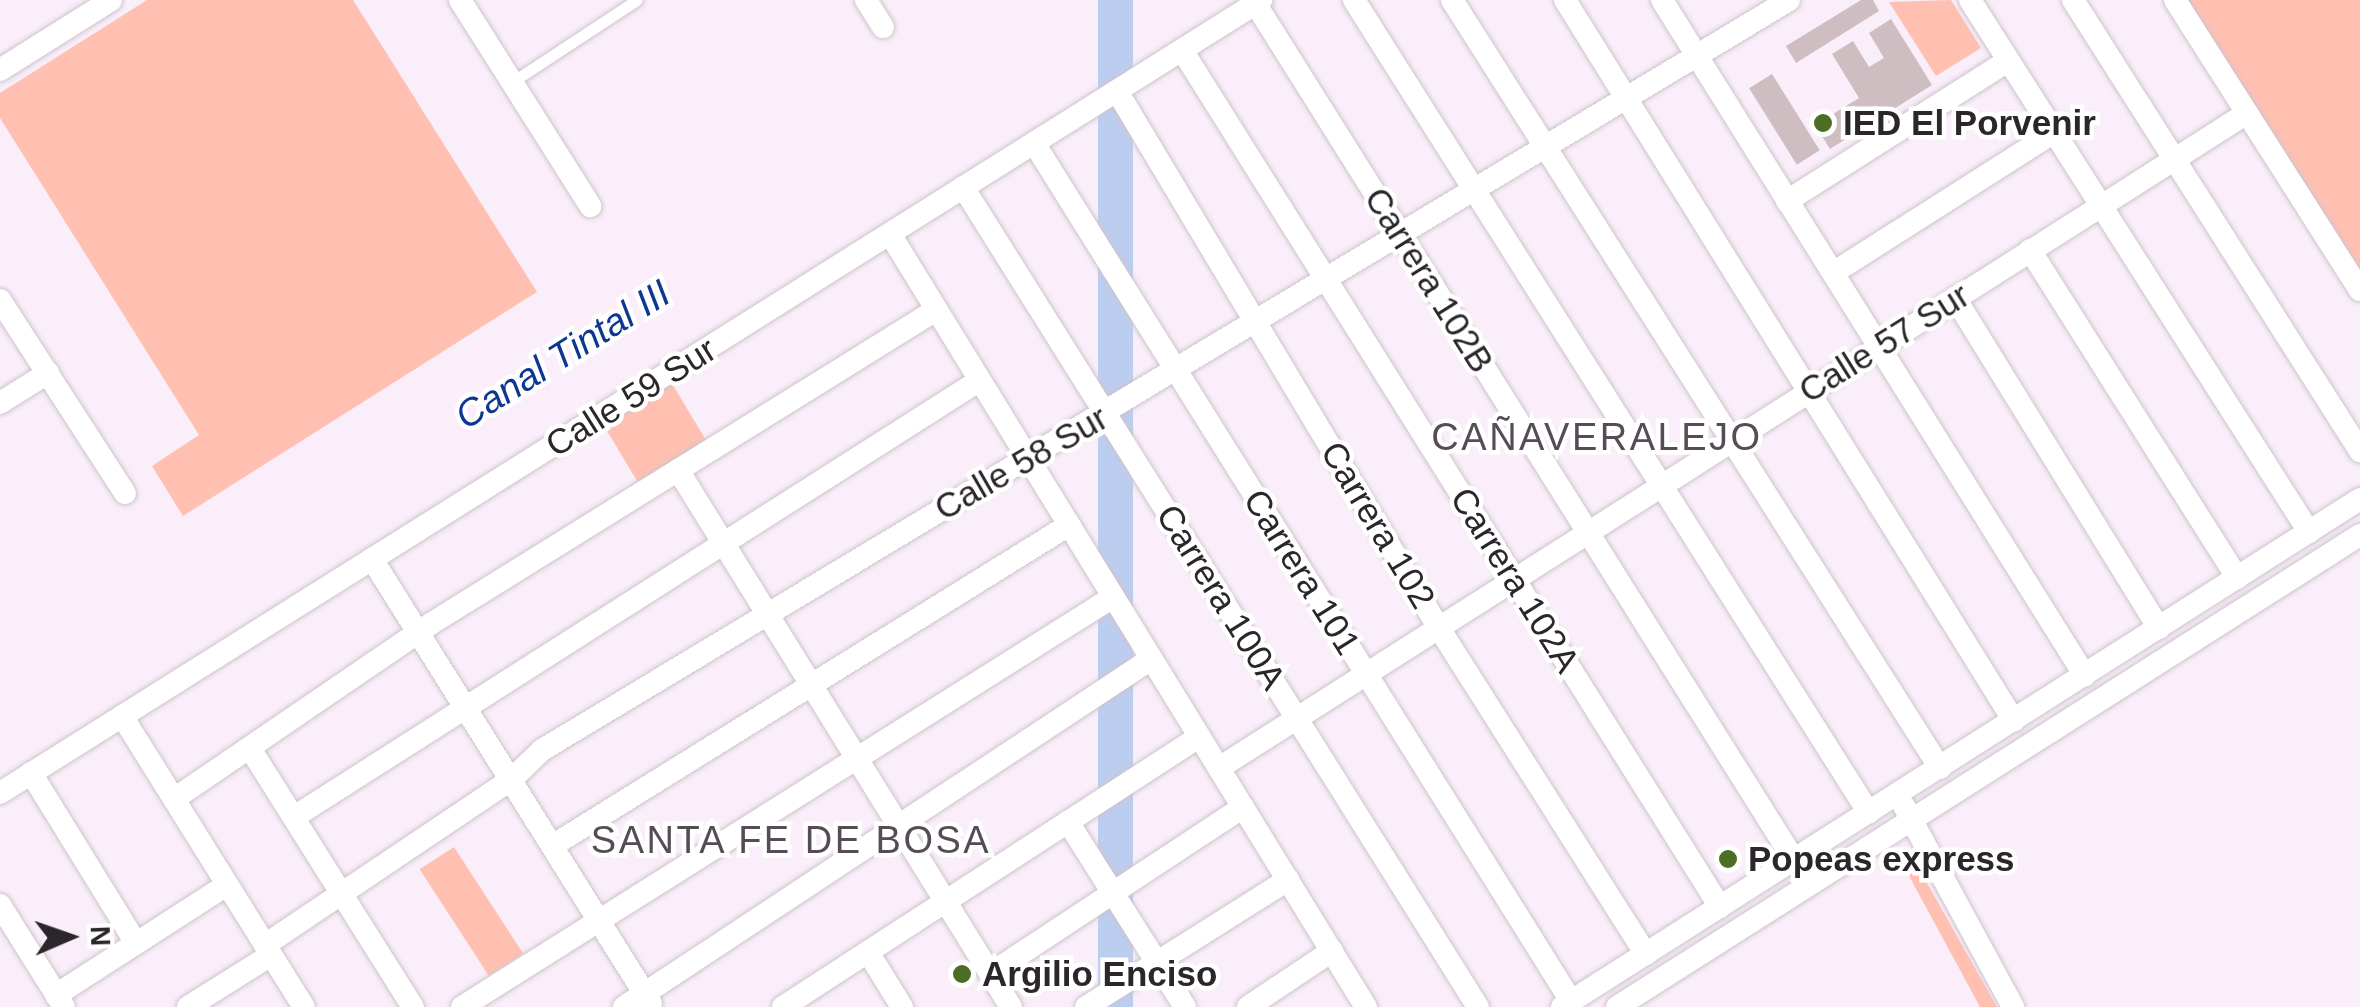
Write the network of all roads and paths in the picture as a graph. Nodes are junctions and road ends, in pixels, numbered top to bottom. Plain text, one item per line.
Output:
1 (111, 0) edge
2 (460, 0) edge
3 (637, 0) edge
4 (866, 0) edge
5 (1354, 0) edge
6 (1452, 0) edge
7 (1565, 0) edge
8 (1662, 0) edge
9 (1970, 0) edge
10 (2073, 0) edge
11 (2175, 0) edge
12 (1258, 2) edge
13 (1776, 3) edge
14 (883, 27) dead end
15 (1182, 50) junction
16 (1697, 56) junction
17 (2008, 60) junction
18 (0, 70) edge
19 (512, 82) junction
20 (1117, 91) junction
21 (1626, 99) junction
22 (2247, 113) junction
23 (2054, 132) junction
24 (1034, 142) junction
25 (1546, 148) junction
26 (2174, 159) junction
27 (964, 187) junction
28 (1475, 191) junction
29 (1788, 200) junction
30 (590, 206) dead end
31 (2101, 206) junction
32 (890, 234) junction
33 (1401, 235) junction
34 (2030, 250) junction
35 (1833, 273) junction
36 (1327, 280) junction
37 (2360, 290) edge
38 (1954, 298) junction
39 (0, 300) edge
40 (936, 310) junction
41 (1256, 322) junction
42 (1879, 346) junction
43 (1177, 371) junction
44 (48, 373) junction
45 (980, 380) junction
46 (1808, 390) junction
47 (0, 403) edge
48 (1106, 414) junction
49 (1732, 439) junction
50 (2360, 451) edge
51 (1028, 458) junction
52 (678, 470) junction
53 (1660, 484) junction
54 (126, 493) dead end
55 (2360, 499) edge
56 (1069, 525) junction
57 (1587, 530) junction
58 (2308, 532) junction
59 (2360, 535) edge
60 (722, 542) junction
61 (372, 559) junction
62 (1513, 577) junction
63 (2236, 578) junction
64 (1113, 597) junction
65 (767, 613) junction
66 (1437, 625) junction
67 (2159, 628) junction
68 (419, 636) junction
69 (1151, 658) junction
70 (1364, 671) junction
71 (2085, 676) junction
72 (812, 685) junction
73 (464, 708) junction
74 (1295, 715) junction
75 (122, 716) junction
76 (2014, 721) junction
77 (1199, 736) junction
78 (252, 750) junction
79 (856, 758) junction
80 (1219, 768) junction
81 (1940, 768) junction
82 (31, 774) junction
83 (512, 780) junction
84 (0, 793) edge
85 (1898, 794) junction
86 (174, 799) junction
87 (1243, 807) junction
88 (1868, 813) junction
89 (294, 817) junction
90 (1910, 817) junction
91 (1068, 822) junction
92 (898, 825) junction
93 (552, 846) junction
94 (1794, 860) junction
95 (1288, 880) junction
96 (227, 884) junction
97 (1110, 890) junction
98 (344, 896) junction
99 (946, 902) junction
100 (0, 904) edge
101 (1720, 907) junction
102 (598, 920) junction
103 (136, 943) junction
104 (268, 950) junction
105 (1332, 951) junction
106 (868, 952) junction
107 (1646, 954) junction
108 (1157, 961) junction
109 (990, 974) junction
110 (60, 1001) edge
111 (649, 1001) edge
112 (793, 1004) edge
113 (1566, 1004) edge
114 (188, 1007) edge
115 (304, 1007) edge
116 (413, 1007) edge
117 (462, 1007) edge
118 (624, 1007) edge
119 (902, 1007) edge
120 (1011, 1007) edge
121 (1086, 1007) edge
122 (1186, 1007) edge
123 (1248, 1007) edge
124 (1366, 1007) edge
125 (1478, 1007) edge
126 (1617, 1007) edge
127 (2013, 1007) edge

1 - 18 street
2 - 19 street
3 - 19 lane
4 - 14 street
5 - 28 street
6 - 25 street
7 - 21 street
8 - 16 street
9 - 17 street
10 - 26 street
11 - 22 street
12 - 15 street, Calle 59 Sur
12 - 33 street, Carrera 102B
13 - 16 street, Calle 58 Sur
15 - 20 street, Calle 59 Sur
15 - 36 street, Carrera 102A
16 - 21 street, Calle 58 Sur
16 - 29 street
17 - 23 street
17 - 29 street
19 - 30 street
20 - 24 street, Calle 59 Sur
20 - 41 street, Carrera 102
21 - 25 street, Calle 58 Sur
21 - 46 street
22 - 26 street, Calle 57 Sur
22 - 37 street
23 - 31 street
23 - 35 street
24 - 27 street, Calle 59 Sur
24 - 43 street, Carrera 101
25 - 28 street, Calle 58 Sur
25 - 49 street
26 - 31 street, Calle 57 Sur
26 - 50 street
27 - 32 street, Calle 59 Sur
27 - 48 street, Carrera 100A
28 - 33 street, Calle 58 Sur
28 - 53 street
29 - 35 street
31 - 34 street, Calle 57 Sur
31 - 58 street
32 - 40 street
32 - 61 street, Calle 59 Sur
33 - 36 street, Calle 58 Sur
33 - 57 street, Carrera 102B
34 - 38 street, Calle 57 Sur
34 - 63 street
35 - 42 street
36 - 41 street, Calle 58 Sur
36 - 62 street, Carrera 102A
38 - 42 street, Calle 57 Sur
38 - 67 street
39 - 44 street
40 - 45 street
40 - 52 street
41 - 43 street, Calle 58 Sur
41 - 66 street, Carrera 102
42 - 46 street, Calle 57 Sur
42 - 71 street
43 - 48 street, Calle 58 Sur
43 - 70 street, Carrera 101
44 - 47 street
44 - 54 street
45 - 51 street
45 - 60 street
46 - 49 street, Calle 57 Sur
46 - 76 street
48 - 51 street, Calle 58 Sur
48 - 74 street, Carrera 100A
49 - 53 street, Calle 57 Sur
49 - 81 street
51 - 56 street
51 - 65 street, Calle 58 Sur
52 - 60 street
52 - 68 street
53 - 57 street, Calle 57 Sur
53 - 88 street
55 - 58 street
56 - 64 street
56 - 72 street
57 - 62 street, Calle 57 Sur
57 - 94 street, Carrera 102B
58 - 63 street
59 - 90 street
60 - 65 street
60 - 73 street
61 - 68 street
61 - 75 street, Calle 59 Sur
62 - 66 street, Calle 57 Sur
62 - 101 street, Carrera 102A
63 - 67 street
64 - 69 street
64 - 79 street
65 - 72 street
65 - 83 street, Calle 58 Sur
66 - 70 street, Calle 57 Sur
66 - 107 street, Carrera 102
67 - 71 street
68 - 73 street
68 - 78 street
69 - 77 street
69 - 92 street
70 - 74 street, Calle 57 Sur
70 - 113 street, Carrera 101
71 - 76 street
72 - 79 street
72 - 93 street
73 - 83 street
73 - 89 street
74 - 80 street, Calle 57 Sur
74 - 125 street, Carrera 100A
75 - 82 street, Calle 59 Sur
75 - 86 street
76 - 81 street
77 - 80 street
77 - 91 street
78 - 86 street
78 - 89 street
79 - 92 street
79 - 102 street
80 - 87 street
81 - 85 street
82 - 84 street, Calle 59 Sur
82 - 103 street
83 - 93 street
83 - 98 street, Calle 58 Sur
85 - 88 street
85 - 90 street
86 - 96 street
87 - 95 street
87 - 97 street
88 - 94 street
89 - 98 street
90 - 126 street
90 - 127 street
91 - 97 street
91 - 99 street
92 - 99 street
92 - 111 street
93 - 102 street
94 - 101 street
95 - 105 street
95 - 108 street
96 - 103 street
96 - 104 street
97 - 108 street
97 - 109 street
98 - 104 street, Calle 58 Sur
98 - 116 street
99 - 106 street
99 - 109 street
100 - 110 street
101 - 107 street
102 - 111 street
102 - 117 street
103 - 110 street
104 - 114 street, Calle 58 Sur
104 - 115 street
105 - 123 street
105 - 124 street
106 - 112 street
106 - 119 street
107 - 113 street
108 - 121 street
108 - 122 street
109 - 120 street
111 - 118 street

